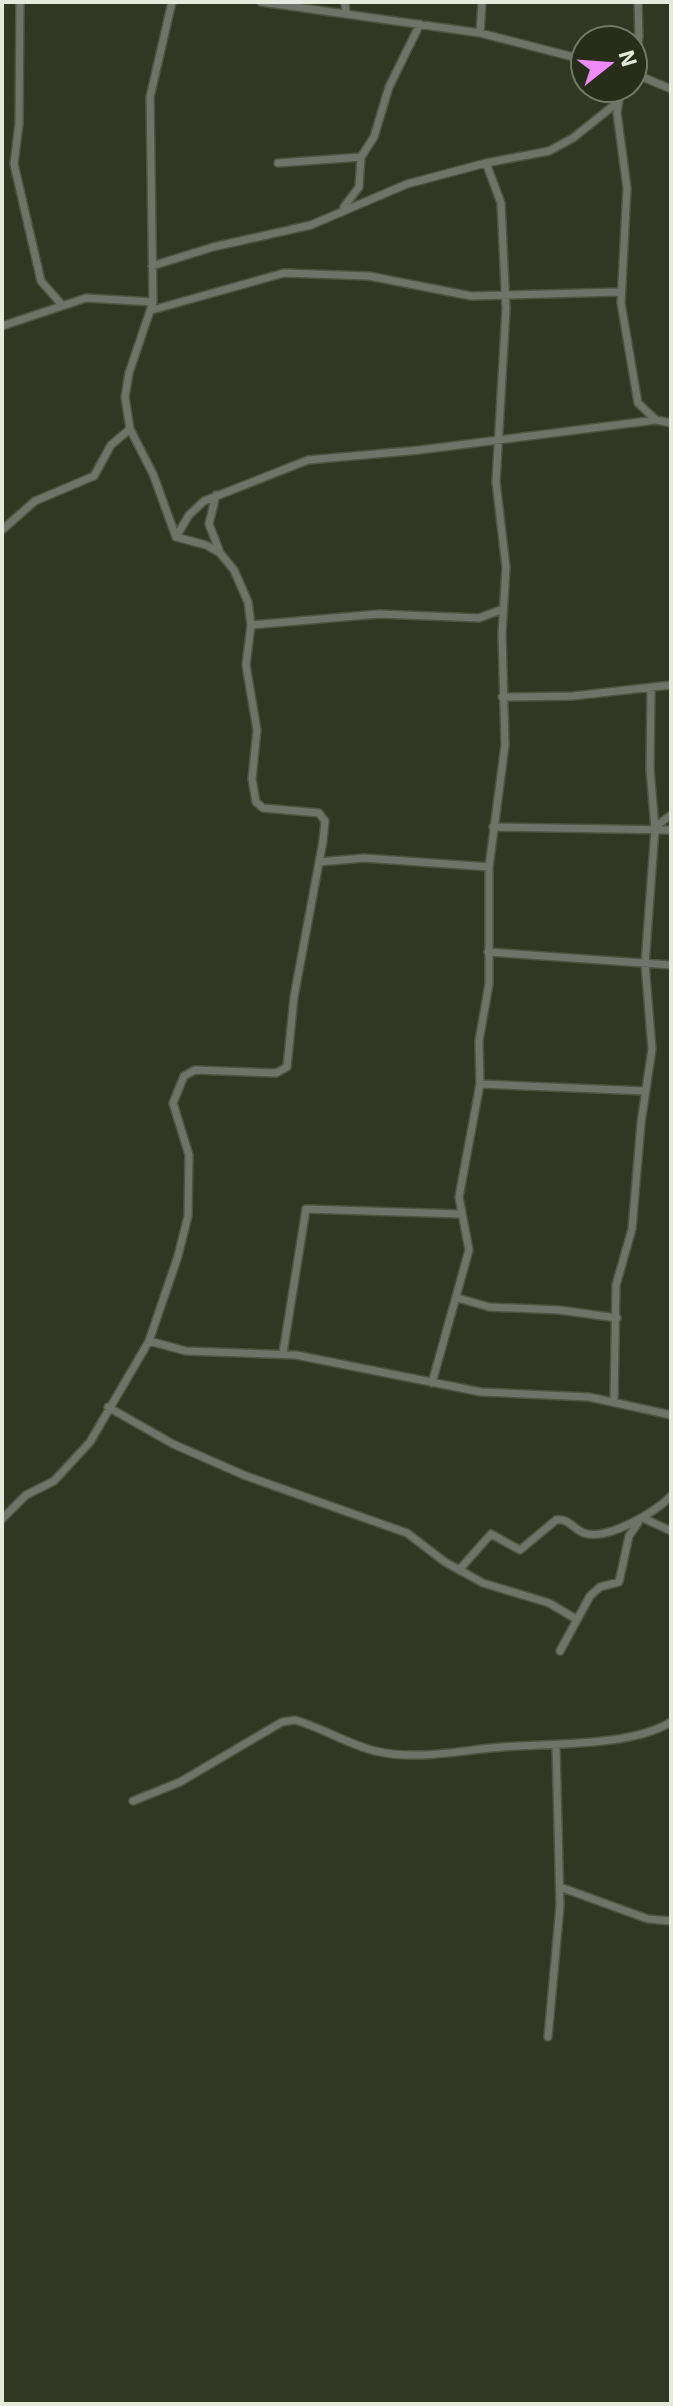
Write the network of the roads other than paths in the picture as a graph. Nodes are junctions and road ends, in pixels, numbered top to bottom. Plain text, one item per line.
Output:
1 (20, 2) edge
2 (172, 2) edge
3 (261, 2) edge
4 (345, 2) edge
5 (482, 2) edge
6 (638, 2) edge
7 (346, 14) junction
8 (420, 24) junction
9 (639, 24) edge
10 (480, 33) junction
11 (569, 56) edge
12 (649, 79) edge
13 (671, 89) edge
14 (615, 104) edge
15 (618, 104) edge
16 (361, 157) junction
17 (278, 163) dead end
18 (486, 163) junction
19 (341, 210) junction
20 (152, 266) junction
21 (620, 292) junction
22 (504, 296) junction
23 (62, 305) junction
24 (152, 306) junction
25 (2, 326) edge
26 (656, 420) junction
27 (671, 423) edge
28 (130, 429) junction
29 (500, 441) junction
30 (216, 495) junction
31 (2, 530) edge
32 (176, 537) junction
33 (220, 553) junction
34 (503, 609) junction
35 (251, 625) junction
36 (671, 685) edge
37 (651, 689) junction
38 (502, 697) junction
39 (671, 815) edge
40 (493, 827) junction
41 (655, 828) junction
42 (671, 830) edge
43 (319, 862) junction
44 (489, 867) junction
45 (488, 952) junction
46 (645, 964) junction
47 (671, 965) edge
48 (480, 1084) junction
49 (645, 1091) junction
50 (460, 1214) junction
51 (458, 1298) junction
52 (617, 1318) junction
53 (149, 1341) junction
54 (283, 1353) junction
55 (432, 1383) junction
56 (614, 1402) junction
57 (108, 1407) junction
58 (671, 1415) edge
59 (671, 1496) edge
60 (2, 1519) edge
61 (642, 1520) junction
62 (671, 1531) edge
63 (459, 1570) junction
64 (576, 1619) junction
65 (560, 1651) dead end
66 (671, 1722) edge
67 (556, 1746) junction
68 (133, 1801) dead end
69 (560, 1887) junction
70 (671, 1921) edge
71 (548, 2037) dead end

1 - 23 street
2 - 20 street
3 - 7 street
4 - 7 street
5 - 10 street
6 - 9 street
7 - 8 street
8 - 10 street
8 - 16 street
10 - 11 street
12 - 13 street
14 - 18 street
15 - 21 street
16 - 17 street
16 - 19 street
18 - 19 street
18 - 22 street
19 - 20 street
20 - 24 street
21 - 22 street
21 - 26 street
22 - 24 street
22 - 29 street
23 - 24 street
23 - 25 street
24 - 28 street
26 - 27 street
26 - 29 street
28 - 31 street
28 - 32 street
29 - 30 street
29 - 34 street
30 - 32 street
30 - 33 street
32 - 33 street
33 - 35 street
34 - 35 street
34 - 38 street
35 - 43 street
36 - 37 street
37 - 38 street
37 - 41 street
38 - 40 street
39 - 41 street
40 - 41 street
40 - 44 street
41 - 42 street
41 - 46 street
43 - 44 street
43 - 53 street
44 - 45 street
45 - 46 street
45 - 48 street
46 - 47 street
46 - 49 street
48 - 49 street
48 - 50 street
49 - 52 street
50 - 51 street
50 - 54 street
51 - 52 street
51 - 55 street
52 - 56 street
53 - 54 street
53 - 57 street
54 - 55 street
55 - 56 street
56 - 58 street
57 - 60 street
57 - 63 street
59 - 61 street
61 - 62 street
61 - 63 street
61 - 64 street
63 - 64 street
64 - 65 street
66 - 67 street
67 - 68 street
67 - 69 street
69 - 70 street
69 - 71 street

